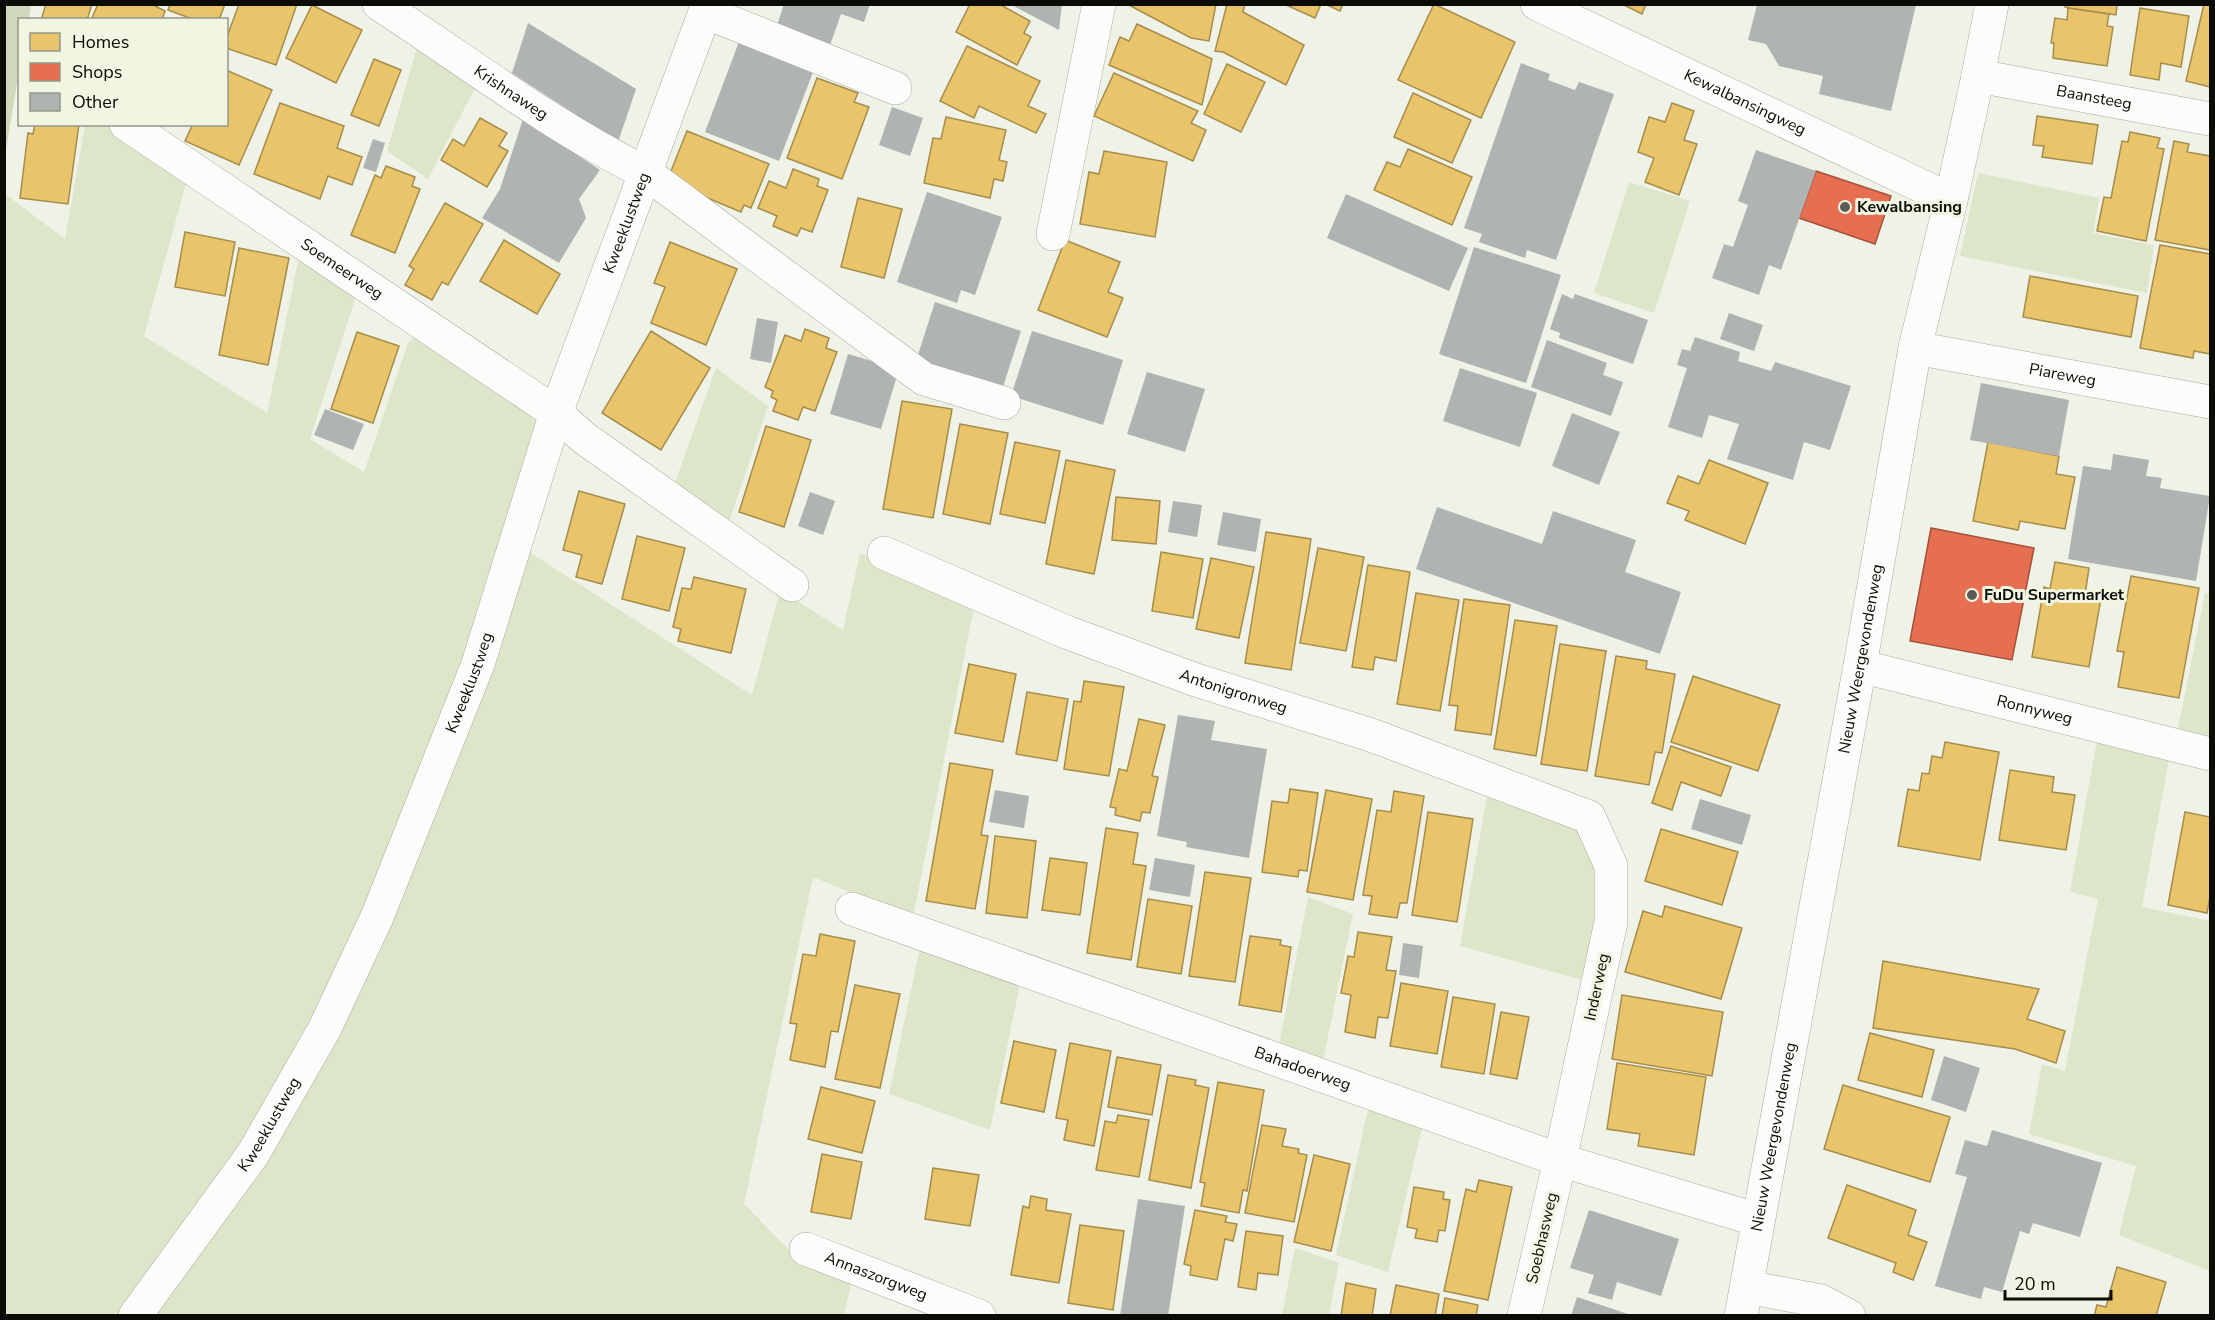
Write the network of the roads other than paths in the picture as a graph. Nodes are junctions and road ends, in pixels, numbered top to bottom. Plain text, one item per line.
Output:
1 (379, 4) edge
2 (1099, 4) edge
3 (1538, 4) edge
4 (1992, 4) edge
5 (706, 8) edge
6 (1978, 76) junction
7 (895, 88) dead end
8 (2211, 120) edge
9 (129, 126) edge
10 (646, 173) junction
11 (1951, 200) junction
12 (1053, 234) dead end
13 (1915, 348) junction
14 (2211, 402) edge
15 (1004, 403) dead end
16 (556, 412) junction
17 (884, 553) dead end
18 (792, 585) dead end
19 (1860, 666) junction
20 (2211, 754) edge
21 (1590, 817) joint
22 (852, 909) dead end
23 (1560, 1160) junction
24 (1758, 1220) junction
25 (806, 1250) dead end
26 (1744, 1301) edge
27 (135, 1316) edge
28 (979, 1316) edge
29 (1524, 1316) edge
30 (1849, 1316) edge

1 - 10 street, Krishnaweg
2 - 12 street
3 - 11 street, Kewalbansingweg
4 - 6 street, Nieuw Weergevondenweg
5 - 7 street
5 - 10 street, Kweeklustweg
6 - 8 street, Baansteeg
6 - 11 street, Nieuw Weergevondenweg
9 - 16 street, Soemeerweg
10 - 15 street, Krishnaweg
10 - 16 street, Kweeklustweg
11 - 13 street, Nieuw Weergevondenweg
13 - 14 street, Piareweg
13 - 19 street, Nieuw Weergevondenweg
16 - 18 street, Soemeerweg
16 - 27 street, Kweeklustweg
17 - 21 street, Antonigronweg
19 - 20 street, Ronnyweg
19 - 24 street, Nieuw Weergevondenweg
21 - 23 street, Inderweg
22 - 23 street, Bahadoerweg
23 - 24 street, Bahadoerweg
23 - 29 street, Soebhasweg
24 - 26 street, Nieuw Weergevondenweg
25 - 28 street, Annaszorgweg
26 - 30 street

